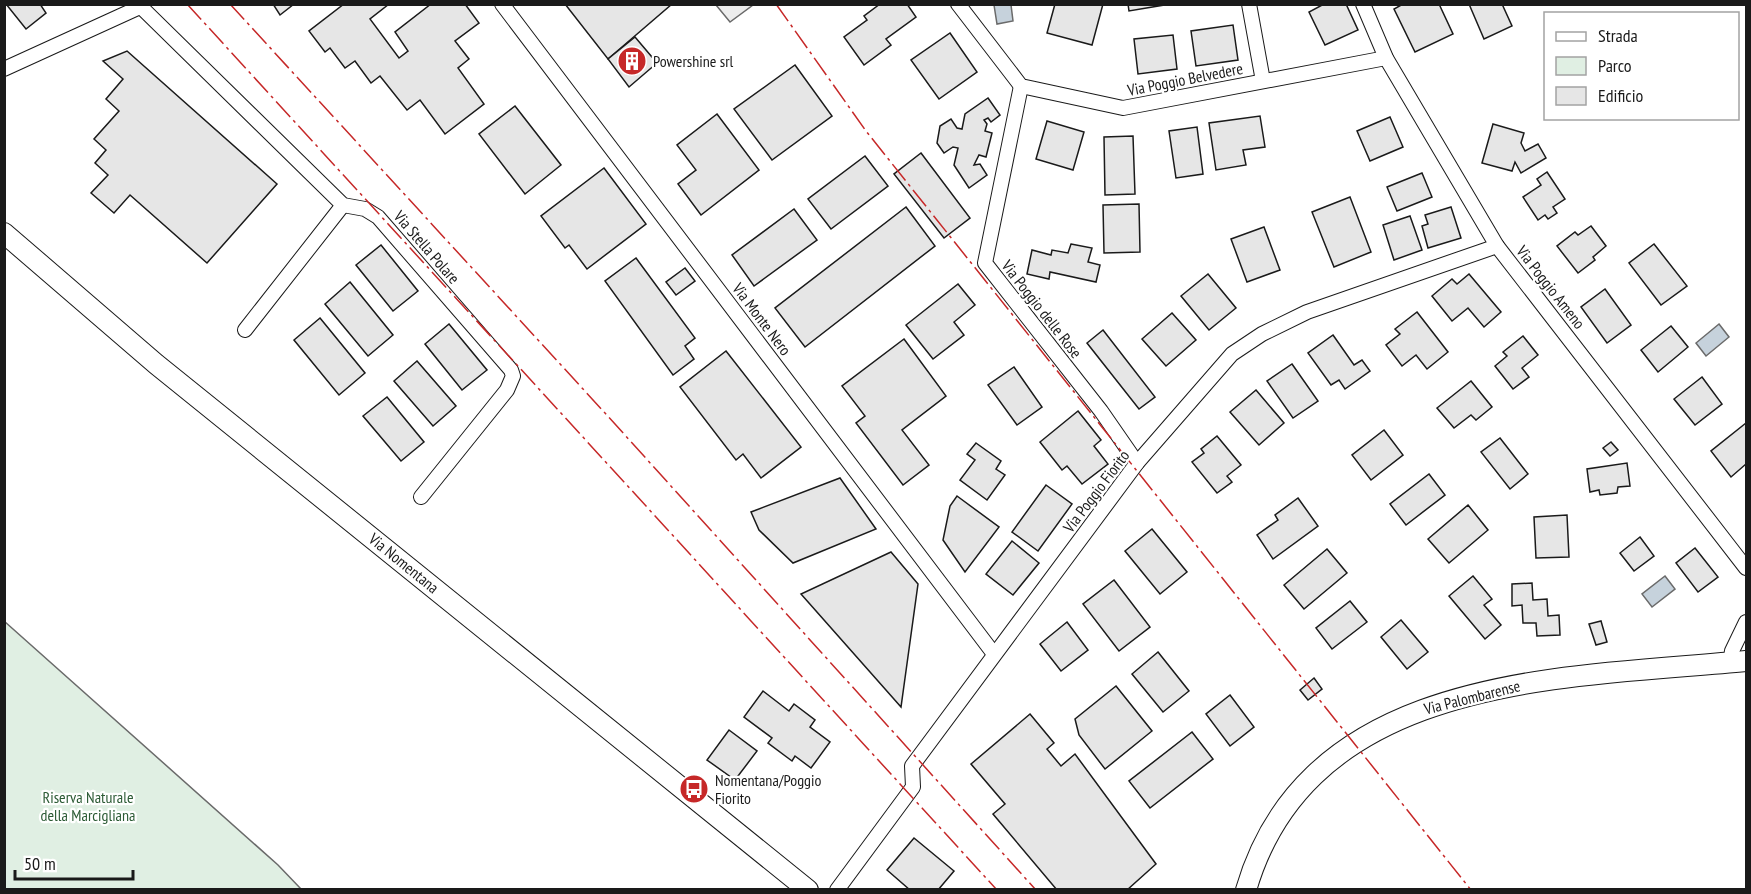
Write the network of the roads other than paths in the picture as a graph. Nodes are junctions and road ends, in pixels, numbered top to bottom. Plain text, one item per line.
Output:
1 (502, 4) edge
2 (958, 4) edge
3 (1249, 4) edge
4 (1363, 4) edge
5 (139, 6) edge
6 (1386, 58) junction
7 (4, 69) edge
8 (1263, 81) junction
9 (1021, 86) junction
10 (343, 205) junction
11 (4, 232) edge
12 (1497, 246) junction
13 (245, 330) dead end
14 (1137, 463) junction
15 (422, 497) dead end
16 (1746, 568) edge
17 (1746, 622) edge
18 (994, 654) junction
19 (1738, 662) edge
20 (808, 890) edge
21 (837, 890) edge
22 (1246, 890) edge

1 - 18 street, Via Monte Nero
2 - 9 street
3 - 8 street
4 - 6 street, Via Poggio Ameno
5 - 7 street
5 - 10 street, Via Stella Polare
6 - 8 street, Via Poggio Belvedere
6 - 12 street, Via Poggio Ameno
8 - 9 street, Via Poggio Belvedere
9 - 14 street, Via Poggio delle Rose
10 - 13 street
10 - 15 street, Via Stella Polare
11 - 20 street, Via Nomentana
12 - 14 street, Via Poggio Fiorito
12 - 16 street, Via Poggio Ameno
14 - 18 street, Via Poggio Fiorito
17 - 19 street
18 - 21 street, Via Poggio Fiorito
19 - 22 street, Via Palombarense

